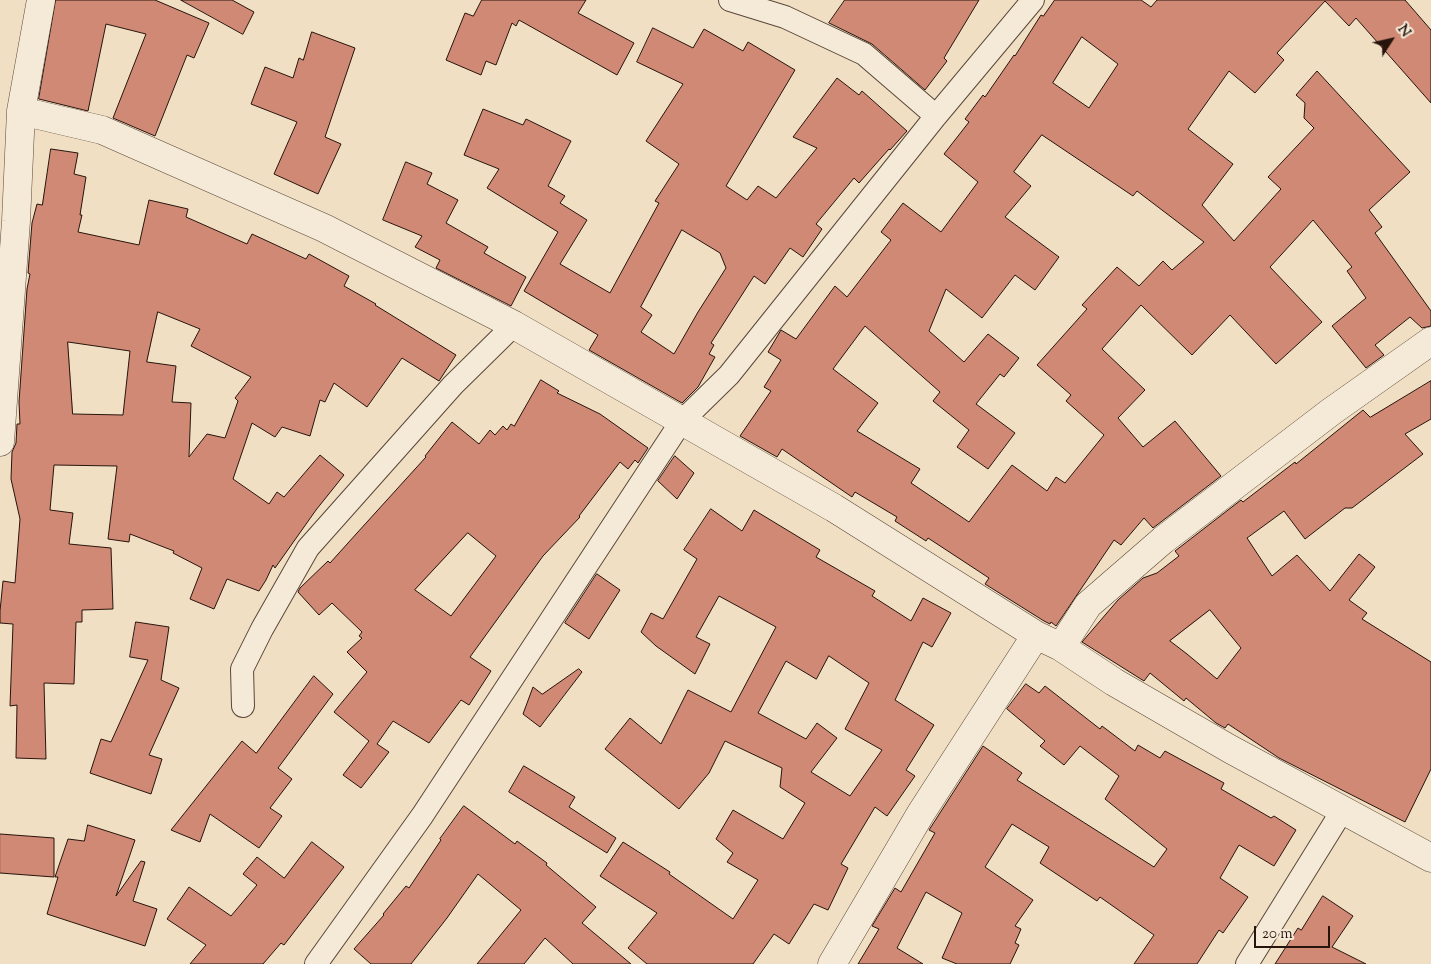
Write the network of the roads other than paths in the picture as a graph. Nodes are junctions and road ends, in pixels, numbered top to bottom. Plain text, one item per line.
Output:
1 (42, 0) edge
2 (730, 0) edge
3 (1033, 0) edge
4 (21, 111) junction
5 (936, 116) junction
6 (8, 220) edge
7 (514, 325) junction
8 (1431, 341) edge
9 (681, 422) junction
10 (0, 442) edge
11 (1036, 635) junction
12 (1061, 647) junction
13 (243, 706) dead end
14 (1342, 811) junction
15 (1431, 858) edge
16 (316, 964) edge
17 (832, 964) edge
18 (1247, 964) edge

1 - 4 street
2 - 5 street
3 - 5 street
4 - 6 street
4 - 7 street
5 - 9 street
6 - 10 street
7 - 9 street
7 - 13 street
8 - 12 street
9 - 11 street
9 - 16 street
11 - 12 street
11 - 17 street
12 - 14 street
14 - 15 street
14 - 18 street

